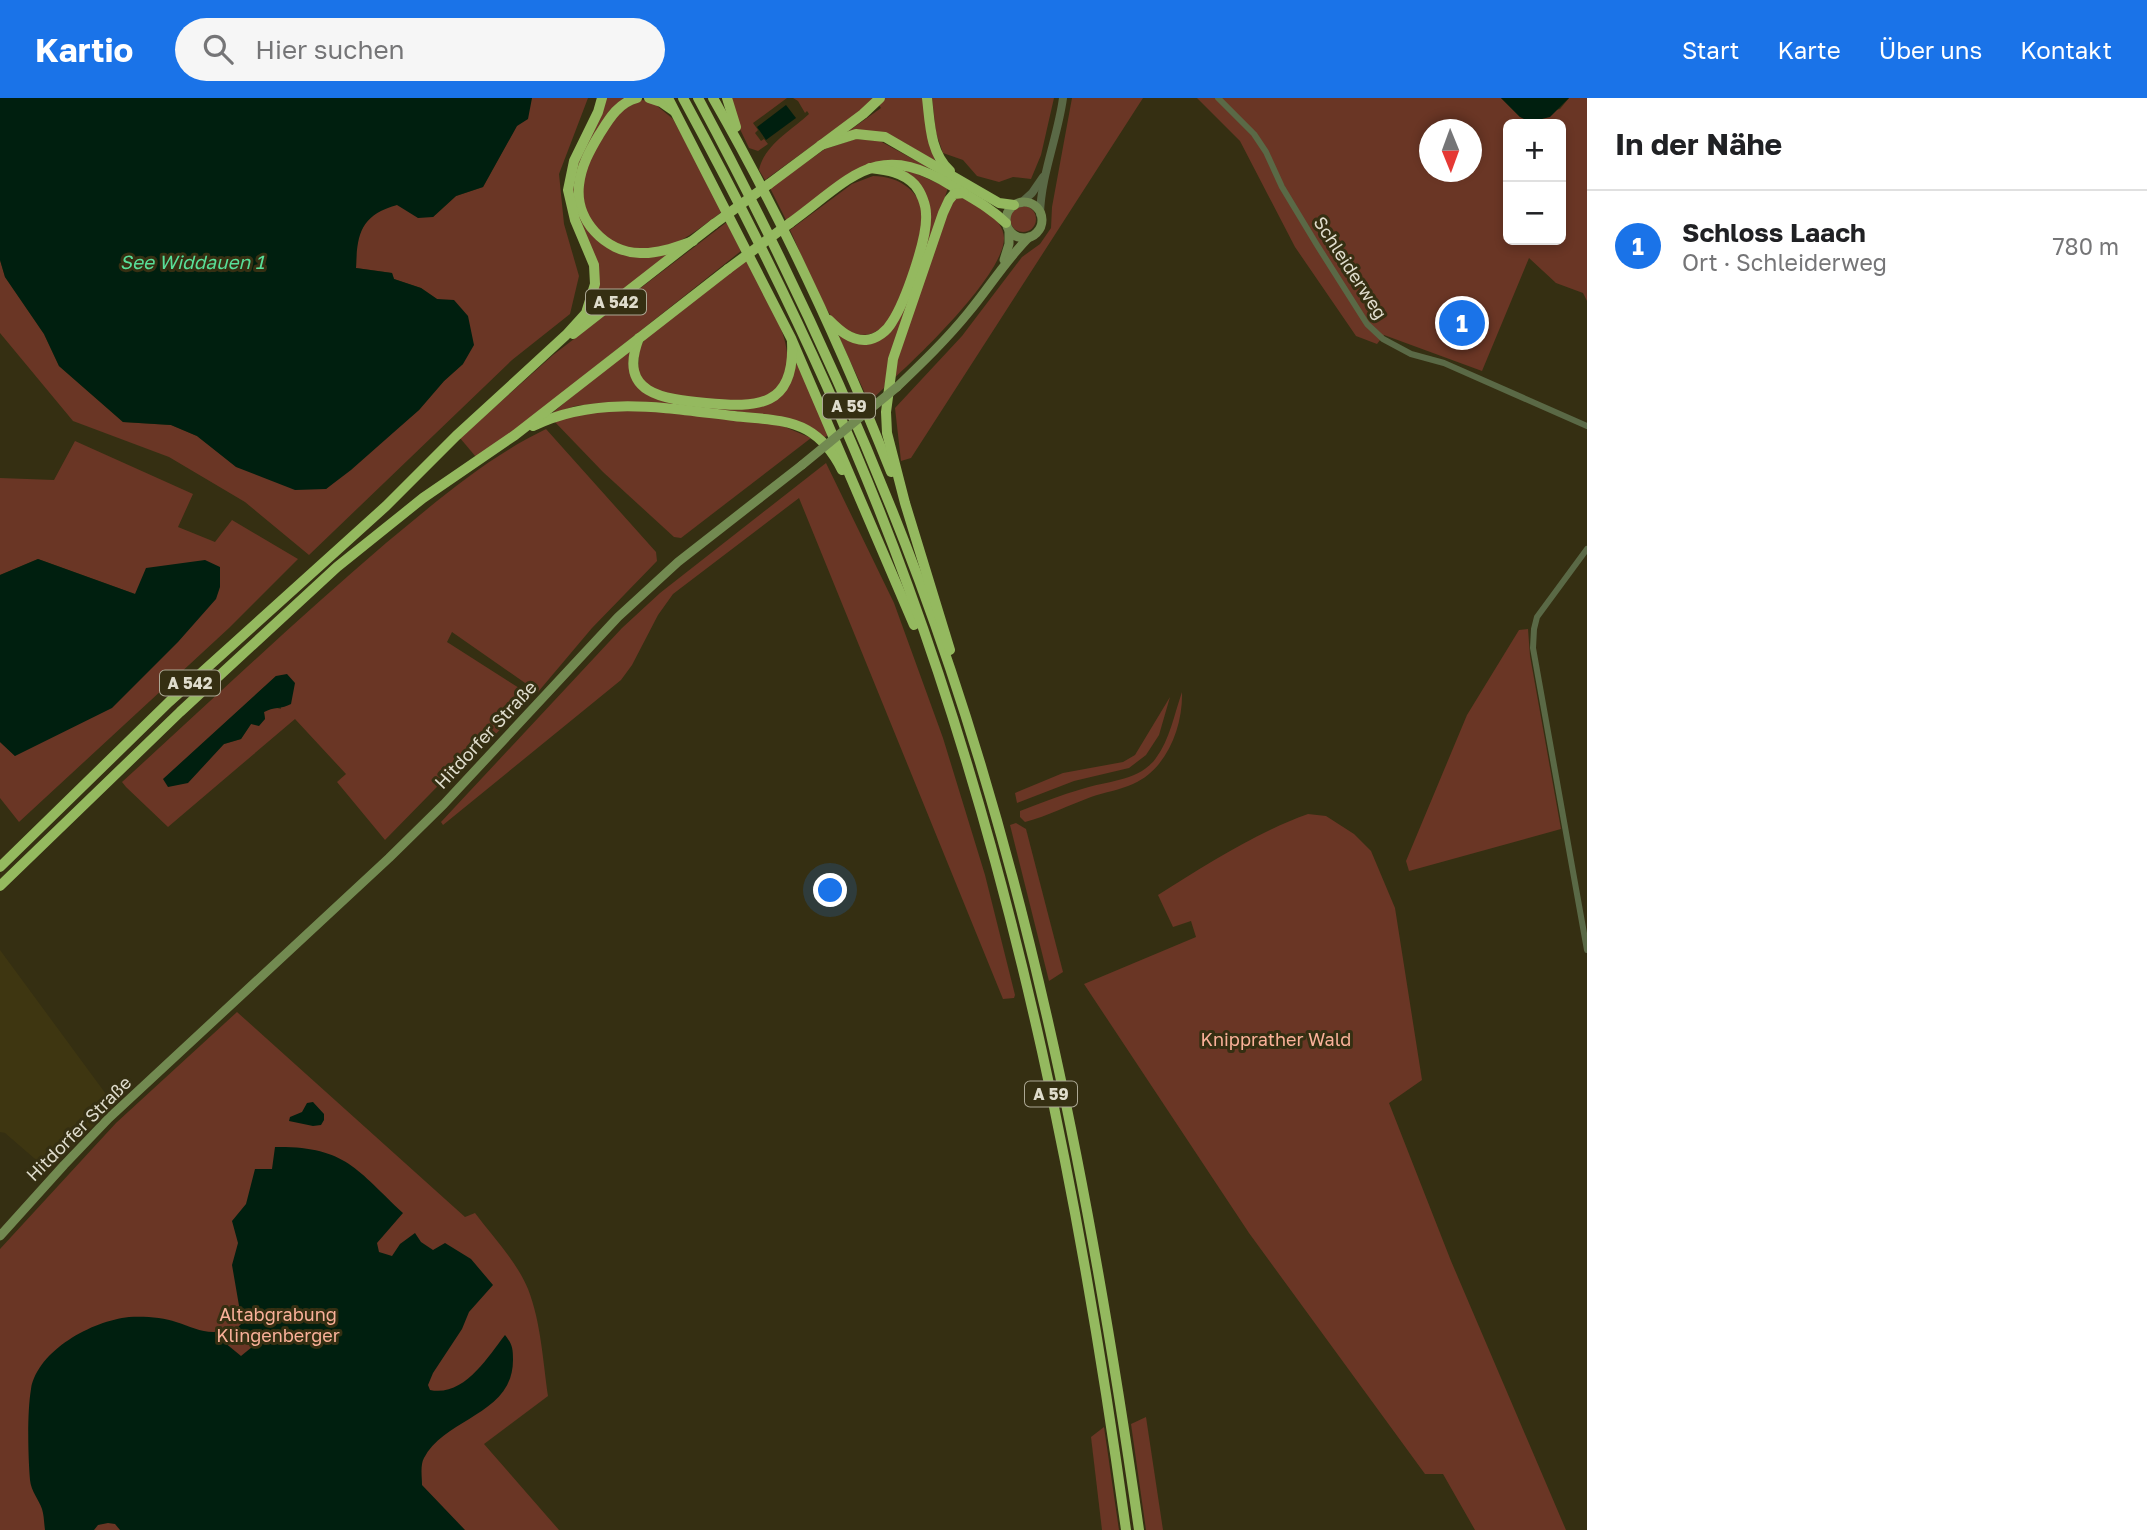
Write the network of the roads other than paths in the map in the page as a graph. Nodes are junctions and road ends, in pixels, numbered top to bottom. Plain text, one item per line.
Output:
1 (602, 98) edge
2 (637, 98) edge
3 (649, 98) edge
4 (668, 98) edge
5 (683, 98) edge
6 (698, 98) edge
7 (713, 98) edge
8 (727, 98) edge
9 (880, 98) edge
10 (928, 98) edge
11 (1063, 98) edge
12 (1218, 98) edge
13 (677, 114) junction
14 (821, 145) junction
15 (745, 153) junction
16 (870, 168) junction
17 (1046, 172) junction
18 (965, 189) junction
19 (1017, 204) junction
20 (1040, 214) junction
21 (1007, 227) junction
22 (1029, 237) junction
23 (693, 241) junction
24 (1002, 265) junction
25 (824, 315) junction
26 (639, 338) junction
27 (791, 338) junction
28 (538, 361) junction
29 (1587, 426) edge
30 (515, 435) junction
31 (905, 503) junction
32 (861, 504) junction
33 (1587, 549) edge
34 (936, 669) junction
35 (969, 728) junction
36 (0, 867) edge
37 (0, 886) edge
38 (1587, 950) edge
39 (0, 1236) edge
40 (1126, 1530) edge
41 (1139, 1530) edge

1 - 28 highway
2 - 23 highway
3 - 13 highway
4 - 13 highway
5 - 34 highway, A 59
6 - 35 highway, A 59
7 - 15 highway
8 - 15 highway
9 - 14 highway
10 - 18 highway
11 - 17 street
12 - 29 street, Schleiderweg
13 - 27 highway
14 - 18 highway, A 542
14 - 23 highway, A 542, bridge
15 - 25 highway
16 - 18 highway, A 542
16 - 25 highway
16 - 26 highway, A 542, bridge
17 - 19 street
17 - 20 street
18 - 19 highway, A 542
18 - 21 highway, A 542
18 - 31 highway
19 - 20 main road
19 - 21 main road
20 - 22 main road
21 - 22 main road
21 - 24 main road, Hitdorfer Straße
22 - 24 main road, Hitdorfer Straße
23 - 28 highway, A 542
24 - 39 main road, Hitdorfer Straße, bridge
25 - 31 highway
26 - 27 highway
26 - 30 highway, A 542
27 - 32 highway
28 - 36 highway, A 542
30 - 32 highway
30 - 37 highway, A 542
31 - 35 highway
32 - 34 highway
33 - 38 street
34 - 40 highway, A 59
35 - 41 highway, A 59

